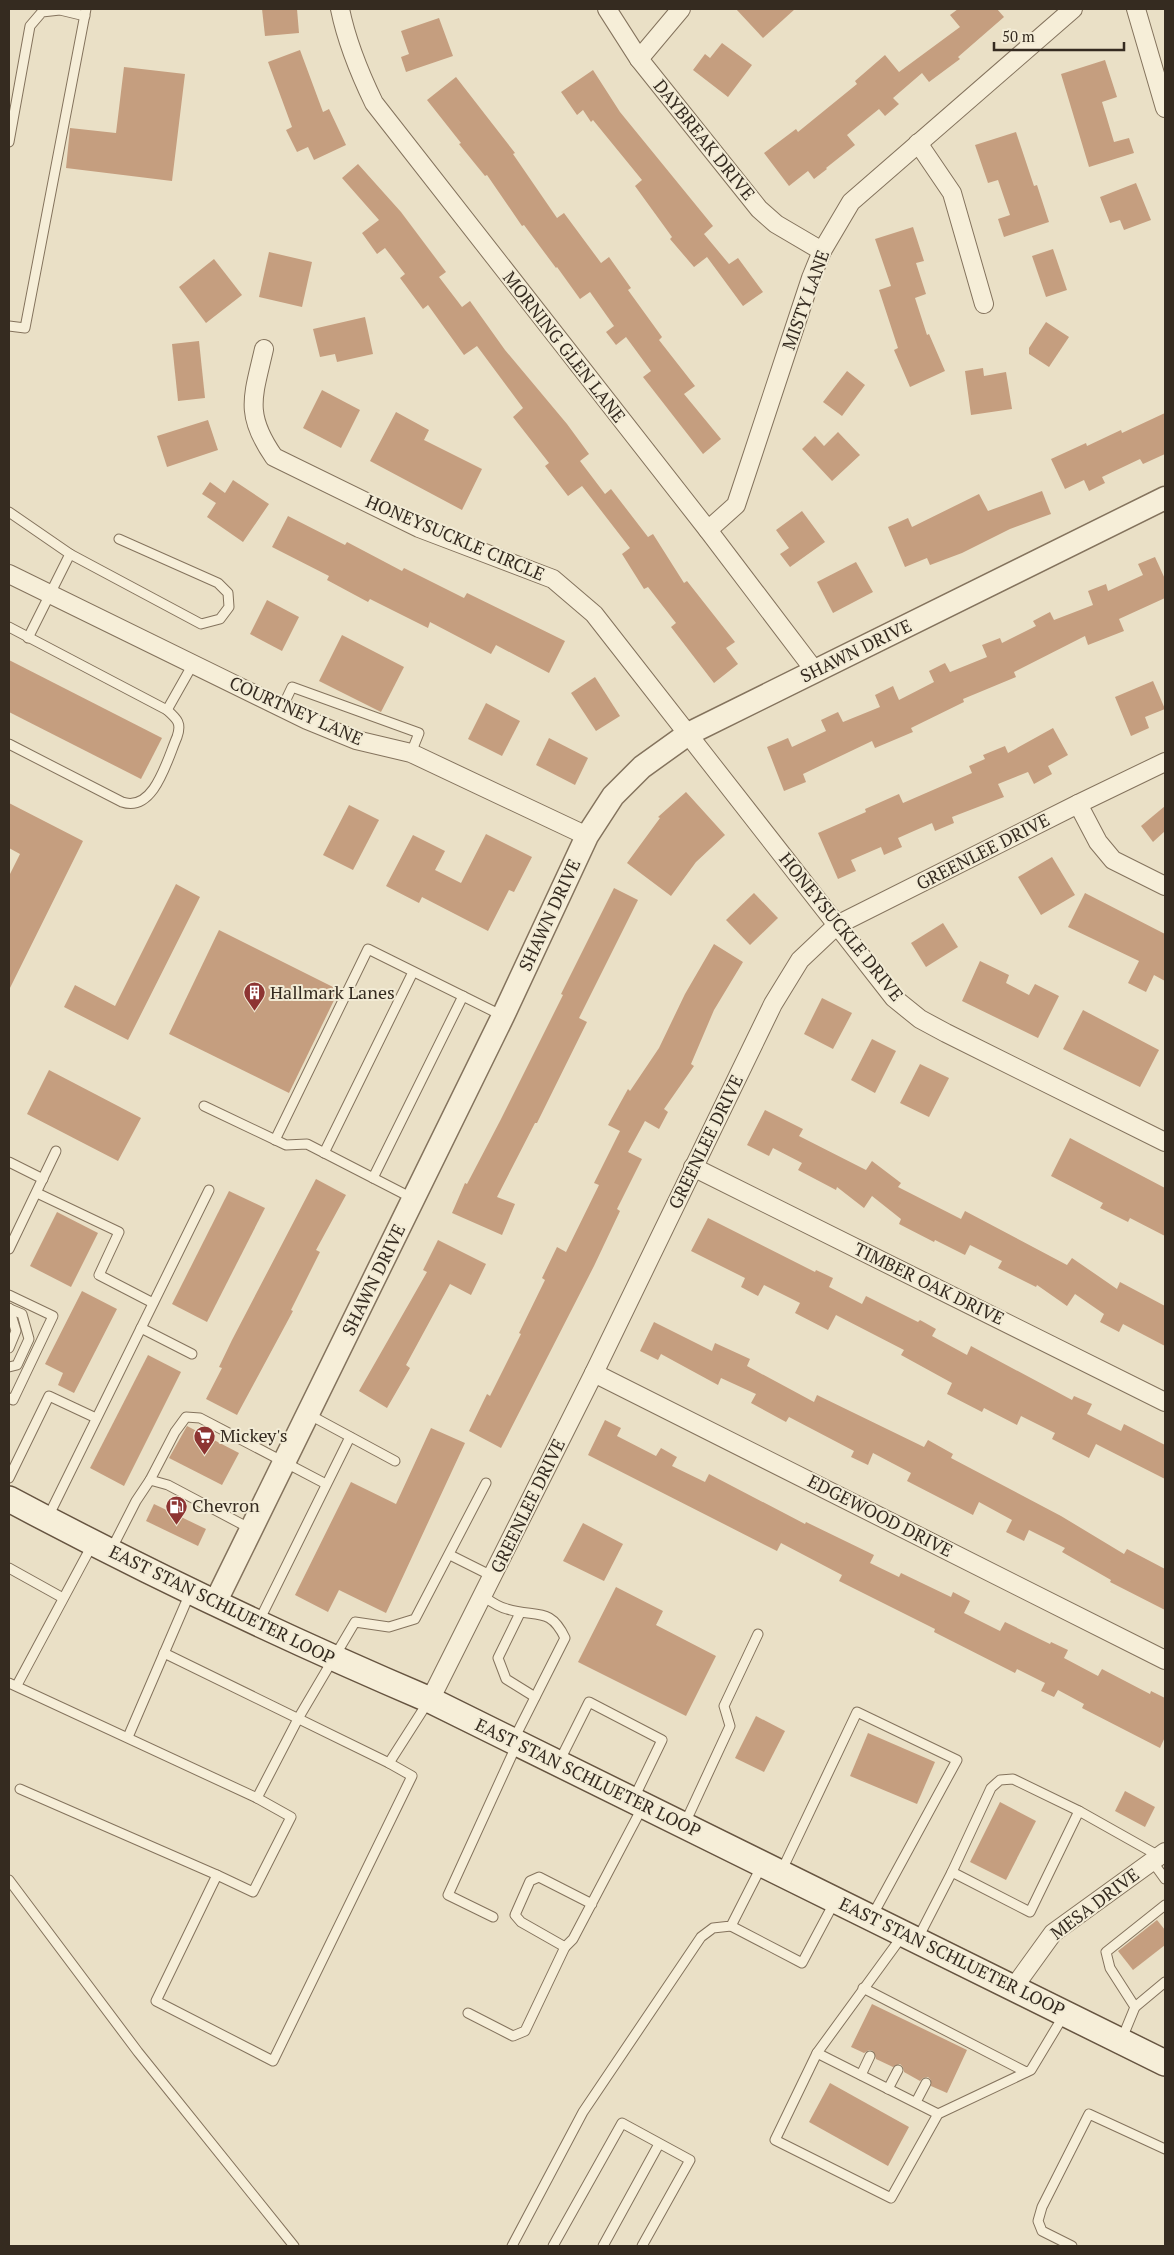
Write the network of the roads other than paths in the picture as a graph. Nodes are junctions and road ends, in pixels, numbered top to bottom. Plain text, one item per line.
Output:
1 (340, 9) edge
2 (607, 9) edge
3 (680, 9) edge
4 (1073, 9) edge
5 (1136, 9) edge
6 (85, 12) edge
7 (639, 59) junction
8 (1165, 108) edge
9 (9, 142) edge
10 (918, 143) junction
11 (822, 251) junction
12 (984, 304) dead end
13 (9, 326) edge
14 (264, 349) dead end
15 (1165, 498) edge
16 (9, 512) edge
17 (708, 530) junction
18 (119, 539) dead end
19 (70, 554) junction
20 (9, 574) edge
21 (50, 594) junction
22 (9, 628) edge
23 (28, 638) junction
24 (193, 664) junction
25 (815, 671) junction
26 (282, 708) junction
27 (167, 710) junction
28 (688, 734) junction
29 (9, 744) edge
30 (411, 753) junction
31 (1165, 762) edge
32 (1078, 804) junction
33 (587, 836) junction
34 (1165, 886) edge
35 (837, 925) junction
36 (413, 972) junction
37 (463, 996) junction
38 (503, 1016) junction
39 (204, 1106) dead end
40 (275, 1140) junction
41 (1165, 1142) edge
42 (56, 1151) dead end
43 (324, 1153) junction
44 (9, 1164) edge
45 (693, 1167) junction
46 (373, 1178) junction
47 (43, 1179) junction
48 (209, 1190) dead end
49 (37, 1193) junction
50 (414, 1199) junction
51 (9, 1249) edge
52 (9, 1295) edge
53 (153, 1303) junction
54 (10, 1308) edge
55 (141, 1328) junction
56 (9, 1348) edge
57 (192, 1354) dead end
58 (9, 1367) edge
59 (594, 1372) junction
60 (9, 1398) edge
61 (1165, 1402) edge
62 (308, 1414) junction
63 (96, 1418) junction
64 (350, 1437) junction
65 (396, 1461) dead end
66 (284, 1463) junction
67 (9, 1478) edge
68 (150, 1480) junction
69 (486, 1483) dead end
70 (326, 1484) junction
71 (9, 1499) edge
72 (47, 1519) junction
73 (251, 1529) junction
74 (102, 1547) junction
75 (450, 1555) junction
76 (9, 1568) edge
77 (492, 1576) junction
78 (191, 1591) junction
79 (482, 1596) junction
80 (64, 1598) junction
81 (215, 1603) junction
82 (520, 1613) junction
83 (258, 1623) junction
84 (758, 1634) dead end
85 (164, 1653) junction
86 (333, 1658) junction
87 (1165, 1660) edge
88 (13, 1684) edge
89 (535, 1697) junction
90 (430, 1700) junction
91 (299, 1717) junction
92 (128, 1737) junction
93 (515, 1743) junction
94 (388, 1763) junction
95 (558, 1764) junction
96 (20, 1789) dead end
97 (257, 1798) junction
98 (638, 1803) junction
99 (1079, 1811) junction
100 (684, 1825) junction
101 (1159, 1856) edge
102 (772, 1869) junction
103 (952, 1872) junction
104 (217, 1875) junction
105 (1165, 1879) edge
106 (9, 1880) edge
107 (835, 1900) junction
108 (592, 1904) junction
109 (1165, 1905) edge
110 (493, 1917) dead end
111 (871, 1918) junction
112 (731, 1926) junction
113 (911, 1937) junction
114 (565, 1947) junction
115 (1165, 1982) edge
116 (1014, 1987) junction
117 (863, 1988) junction
118 (1135, 2007) junction
119 (468, 2013) dead end
120 (1065, 2013) junction
121 (1121, 2041) junction
122 (817, 2053) junction
123 (870, 2056) dead end
124 (1165, 2063) edge
125 (898, 2070) dead end
126 (1026, 2072) junction
127 (861, 2075) junction
128 (926, 2084) dead end
129 (888, 2089) junction
130 (916, 2102) junction
131 (938, 2114) junction
132 (660, 2144) junction
133 (1165, 2149) edge
134 (294, 2246) edge
135 (512, 2246) edge
136 (553, 2246) edge
137 (603, 2246) edge
138 (642, 2246) edge
139 (1072, 2246) edge

1 - 17 street, MORNING GLEN LANE
2 - 7 street, DAYBREAK DRIVE
3 - 7 street
4 - 10 street, MISTY LANE
5 - 8 street
6 - 9 lane
6 - 13 lane
7 - 11 street, DAYBREAK DRIVE
10 - 11 street, MISTY LANE
10 - 12 street
11 - 17 street, MISTY LANE
14 - 28 street, HONEYSUCKLE CIRCLE
15 - 25 street, SHAWN DRIVE
16 - 19 lane
17 - 25 street, MORNING GLEN LANE
18 - 19 lane
19 - 21 lane
20 - 21 street, COURTNEY LANE
21 - 23 lane
21 - 24 street, COURTNEY LANE
22 - 23 lane
23 - 27 lane
24 - 26 street, COURTNEY LANE
24 - 27 lane
25 - 28 street, SHAWN DRIVE
26 - 30 street, COURTNEY LANE
26 - 30 lane
27 - 29 lane
28 - 33 street, SHAWN DRIVE
28 - 35 street, HONEYSUCKLE DRIVE
30 - 33 street, COURTNEY LANE
31 - 32 street, GREENLEE DRIVE
32 - 34 street
32 - 35 street, GREENLEE DRIVE
33 - 38 street, SHAWN DRIVE
35 - 41 street, HONEYSUCKLE DRIVE
35 - 45 street, GREENLEE DRIVE
36 - 37 lane
36 - 40 lane
36 - 43 lane
37 - 38 lane
37 - 46 lane
38 - 50 street, SHAWN DRIVE
39 - 40 lane
40 - 43 lane
42 - 47 lane
43 - 46 lane
44 - 47 lane
45 - 59 street, GREENLEE DRIVE
45 - 61 street, TIMBER OAK DRIVE
46 - 50 lane
47 - 49 lane
48 - 53 lane
49 - 51 lane
49 - 53 lane
50 - 62 street, SHAWN DRIVE
52 - 60 lane
53 - 55 lane
54 - 56 lane
54 - 58 lane
55 - 57 lane
55 - 63 lane
59 - 77 street, GREENLEE DRIVE
59 - 87 street, EDGEWOOD DRIVE
62 - 64 lane
62 - 66 street, SHAWN DRIVE
63 - 67 lane
63 - 72 lane
64 - 65 lane
64 - 70 lane
66 - 68 lane
66 - 70 lane
66 - 73 street, SHAWN DRIVE
68 - 73 lane
68 - 74 lane
69 - 75 lane
70 - 83 lane
71 - 72 main road, EAST STAN SCHLUETER LOOP
72 - 74 main road, EAST STAN SCHLUETER LOOP
73 - 81 street, SHAWN DRIVE
74 - 78 main road, EAST STAN SCHLUETER LOOP
74 - 80 lane
75 - 77 lane
75 - 86 lane
76 - 80 lane
77 - 79 street, GREENLEE DRIVE
78 - 81 main road, EAST STAN SCHLUETER LOOP
78 - 85 lane
79 - 82 lane
79 - 90 street, GREENLEE DRIVE
80 - 88 lane
81 - 83 main road, EAST STAN SCHLUETER LOOP
82 - 89 lane
82 - 89 lane
83 - 86 main road, EAST STAN SCHLUETER LOOP
84 - 100 lane
85 - 91 lane
85 - 92 lane
86 - 90 main road, EAST STAN SCHLUETER LOOP
86 - 91 lane
88 - 92 lane
89 - 93 lane
90 - 93 main road, EAST STAN SCHLUETER LOOP
90 - 94 lane
91 - 94 lane
91 - 97 lane
92 - 97 lane
93 - 95 main road, EAST STAN SCHLUETER LOOP
93 - 110 lane
94 - 104 lane
95 - 98 main road, EAST STAN SCHLUETER LOOP
95 - 98 lane
96 - 104 lane
97 - 104 lane
98 - 100 main road, EAST STAN SCHLUETER LOOP
98 - 108 lane
99 - 101 lane
99 - 103 lane
99 - 103 lane
100 - 102 main road, EAST STAN SCHLUETER LOOP
101 - 105 lane
101 - 116 street, MESA DRIVE
102 - 107 main road, EAST STAN SCHLUETER LOOP
102 - 111 lane
102 - 112 lane
103 - 113 lane
106 - 134 lane
107 - 111 main road, EAST STAN SCHLUETER LOOP
107 - 112 lane
108 - 114 lane
108 - 114 lane
109 - 118 lane
111 - 113 main road, EAST STAN SCHLUETER LOOP
112 - 135 lane
113 - 116 main road, EAST STAN SCHLUETER LOOP
113 - 117 lane
114 - 119 lane
115 - 118 lane
116 - 120 main road, EAST STAN SCHLUETER LOOP
117 - 122 lane
117 - 126 lane
118 - 121 lane
120 - 121 main road, EAST STAN SCHLUETER LOOP
120 - 126 lane
121 - 124 main road, EAST STAN SCHLUETER LOOP
122 - 127 lane
122 - 131 lane
123 - 127 lane
125 - 129 lane
126 - 131 lane
127 - 129 lane
128 - 130 lane
129 - 130 lane
130 - 131 lane
132 - 136 lane
132 - 137 lane
132 - 138 lane
133 - 139 lane

